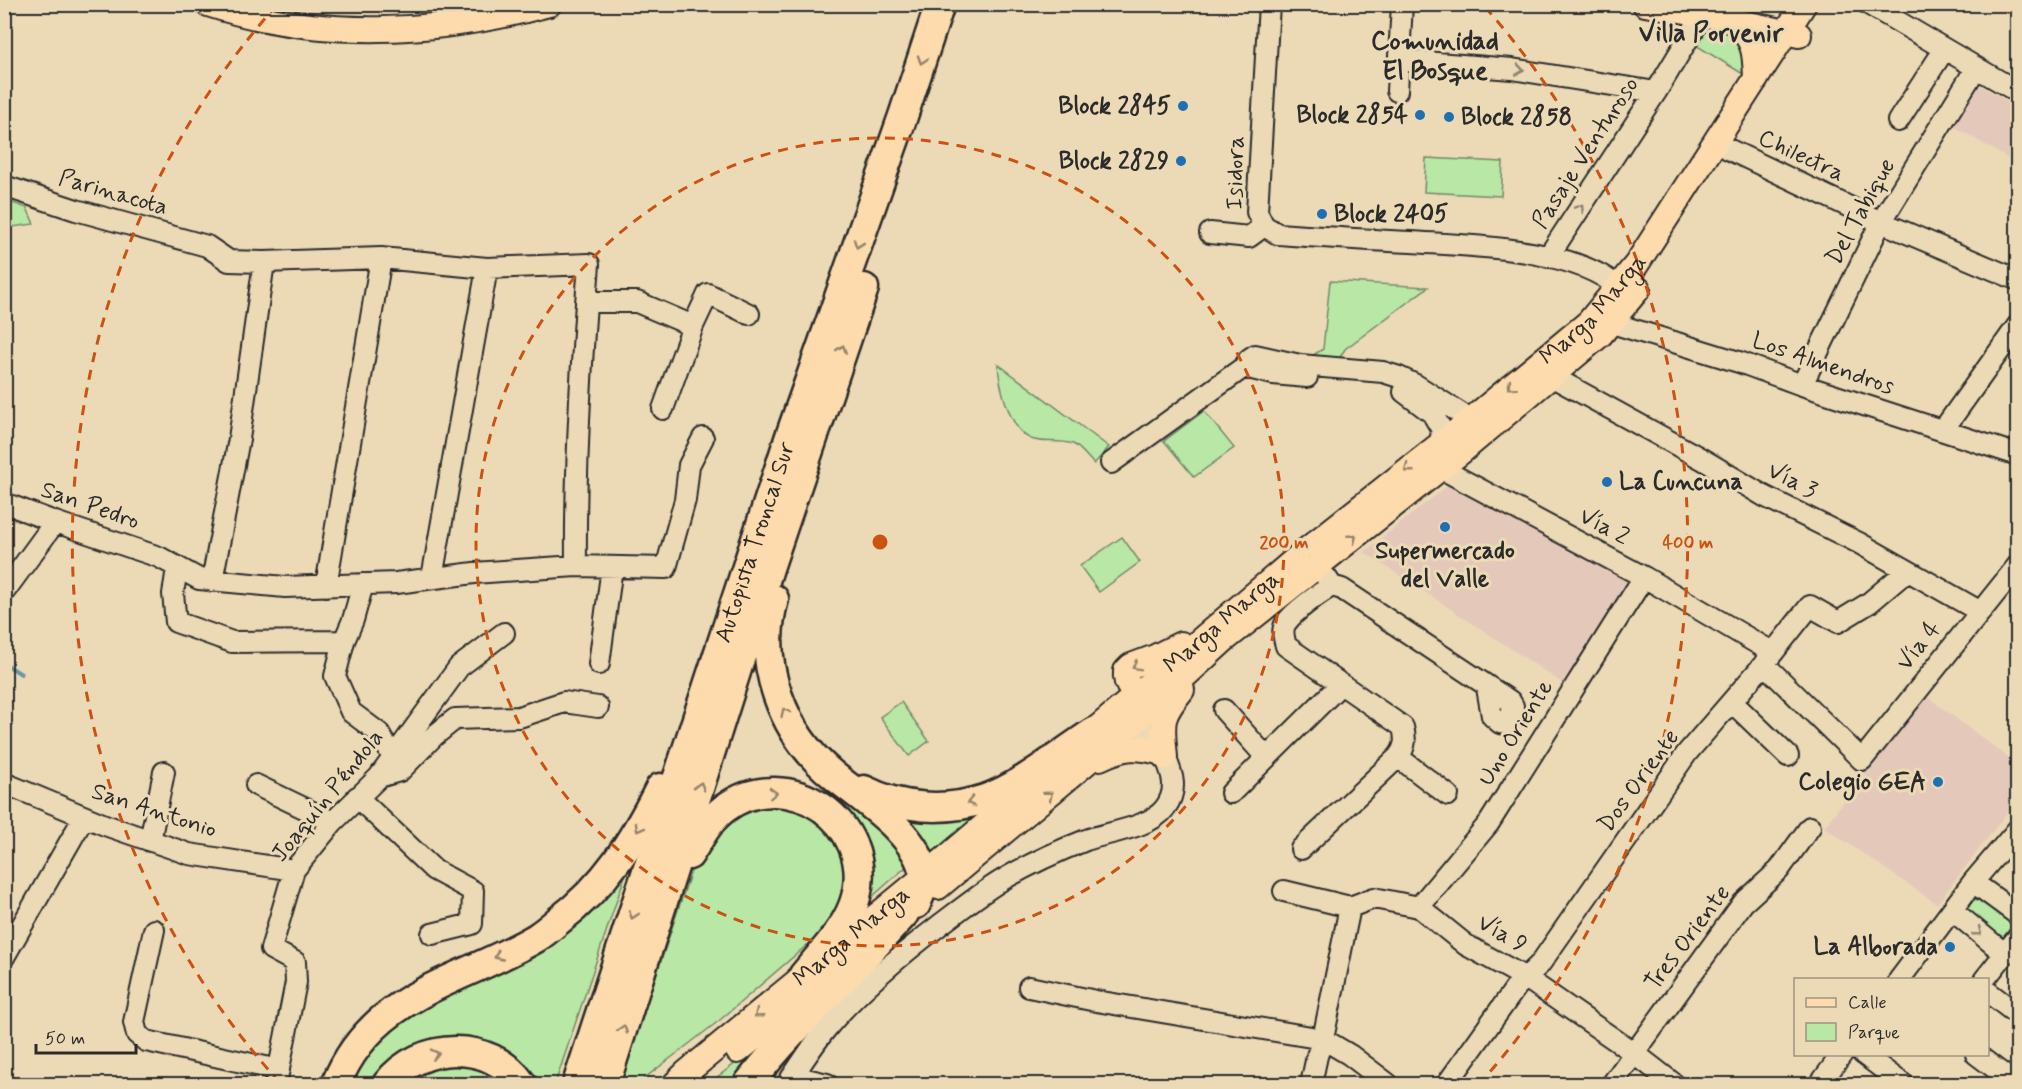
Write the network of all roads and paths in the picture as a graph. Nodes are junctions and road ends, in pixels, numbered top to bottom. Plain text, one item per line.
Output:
1 (208, 4) edge
2 (940, 4) edge
3 (960, 4) edge
4 (1269, 4) edge
5 (1402, 4) edge
6 (1646, 4) edge
7 (1804, 4) edge
8 (1820, 4) edge
9 (1868, 4) edge
10 (546, 5) edge
11 (1705, 9) edge
12 (1736, 22) junction
13 (1793, 33) junction
14 (1944, 50) junction
15 (1399, 60) junction
16 (1976, 68) junction
17 (1756, 79) junction
18 (1397, 91) dead end
19 (1656, 92) junction
20 (2018, 92) edge
21 (1898, 121) dead end
22 (1728, 149) junction
23 (4, 186) edge
24 (1881, 222) junction
25 (1264, 226) junction
26 (1210, 232) dead end
27 (1548, 257) junction
28 (381, 258) junction
29 (264, 262) junction
30 (487, 268) junction
31 (2018, 280) edge
32 (1619, 288) junction
33 (586, 302) junction
34 (749, 314) dead end
35 (1612, 323) junction
36 (2018, 325) edge
37 (693, 326) junction
38 (1244, 367) junction
39 (1551, 376) junction
40 (1802, 385) junction
41 (823, 405) junction
42 (663, 409) dead end
43 (1471, 420) junction
44 (1943, 430) junction
45 (703, 438) dead end
46 (2018, 455) edge
47 (1443, 458) junction
48 (1111, 463) dead end
49 (4, 503) edge
50 (55, 522) junction
51 (2018, 565) edge
52 (576, 566) junction
53 (612, 567) junction
54 (177, 568) junction
55 (1907, 571) junction
56 (1644, 577) junction
57 (432, 578) junction
58 (1320, 579) junction
59 (212, 581) junction
60 (363, 584) junction
61 (326, 586) junction
62 (4, 592) edge
63 (1979, 611) junction
64 (504, 633) dead end
65 (1216, 636) junction
66 (344, 641) junction
67 (1768, 658) junction
68 (599, 664) dead end
69 (710, 680) junction
70 (1341, 684) junction
71 (1487, 688) dead end
72 (1732, 702) junction
73 (598, 707) dead end
74 (1137, 707) junction
75 (1224, 710) dead end
76 (1094, 732) junction
77 (1164, 755) junction
78 (1788, 756) dead end
79 (393, 757) junction
80 (1266, 757) junction
81 (1398, 757) junction
82 (1862, 760) joint
83 (1082, 767) junction
84 (164, 772) dead end
85 (833, 775) junction
86 (379, 777) junction
87 (4, 783) edge
88 (256, 785) dead end
89 (1232, 793) dead end
90 (1448, 795) dead end
91 (357, 797) junction
92 (84, 817) junction
93 (333, 822) junction
94 (1810, 827) dead end
95 (2018, 829) edge
96 (150, 840) junction
97 (1301, 849) dead end
98 (294, 870) junction
99 (925, 876) junction
100 (1973, 882) junction
101 (1284, 891) dead end
102 (1350, 907) junction
103 (1419, 907) junction
104 (910, 909) junction
105 (1952, 910) junction
106 (2018, 915) edge
107 (658, 922) junction
108 (154, 930) dead end
109 (432, 934) dead end
110 (2017, 938) edge
111 (2005, 954) junction
112 (4, 957) edge
113 (803, 976) junction
114 (1526, 978) junction
115 (1901, 978) edge
116 (1986, 978) edge
117 (1029, 987) dead end
118 (1989, 993) edge
119 (2018, 1015) edge
120 (1323, 1039) junction
121 (1634, 1053) junction
122 (1841, 1056) edge
123 (1866, 1056) edge
124 (1979, 1056) edge
125 (277, 1077) edge
126 (790, 1080) edge
127 (336, 1084) edge
128 (387, 1084) edge
129 (522, 1084) edge
130 (577, 1084) edge
131 (605, 1084) edge
132 (675, 1084) edge
133 (693, 1084) edge
134 (747, 1084) edge
135 (827, 1084) edge
136 (1311, 1084) edge
137 (1388, 1084) edge
138 (1447, 1084) edge
139 (1612, 1084) edge
140 (1674, 1084) edge
141 (1820, 1084) edge
142 (1903, 1084) edge
143 (2016, 1084) edge

1 - 10 main road
2 -> 69 highway, Autopista Troncal Sur
41 -> 3 highway, Autopista Troncal Sur
4 - 25 street, Isidora
5 - 15 street
6 - 11 main road
7 - 13 main road, Marga Marga
8 - 13 main road, Marga Marga
9 - 14 street
11 - 12 main road
11 - 19 street, Pasaje Venturoso
12 - 13 main road
12 - 17 main road
13 - 17 main road, Marga Marga
13 - 22 main road, Marga Marga
14 - 16 street
14 - 21 street
15 - 18 street
15 -> 19 street
16 - 20 street
16 - 24 street, Del Tabique
17 - 32 main road, Marga Marga
27 -> 19 street, Pasaje Venturoso
22 - 24 street, Chilectra
22 - 35 main road, Marga Marga
23 - 29 street, Parinacota
24 - 31 street, Chilectra
24 - 40 street, Del Tabique
25 - 26 street
25 - 27 street, Isidora
27 - 32 street, Isidora
28 - 29 street, Parinacota
28 - 30 street, Parinacota
28 - 61 street
29 - 59 street
30 - 33 street, Parinacota
30 - 57 street
32 - 35 main road
32 -> 43 main road, Marga Marga
33 - 37 street
33 - 52 street
34 - 37 street
35 - 39 main road, Marga Marga
35 - 40 street, Los Almendros
36 - 44 street
37 - 42 street
38 - 43 street
38 - 47 street
38 - 48 street
39 - 47 main road, Marga Marga
39 - 55 street, Vía 3
40 - 44 street, Los Almendros
85 -> 41 highway
107 -> 41 highway, Autopista Troncal Sur
43 - 47 main road, Marga Marga
44 - 46 street, Los Almendros
45 - 53 street, San Pedro
47 - 56 street, Vía 2
58 -> 47 main road, Marga Marga
47 -> 65 main road, Marga Marga
49 - 50 street, San Pedro
50 - 54 street, San Pedro
50 - 62 street
51 - 63 street, Vía 4
52 - 53 street, San Pedro
52 - 57 street, San Pedro
53 - 68 street
54 - 59 street, San Pedro
54 - 66 street
55 - 63 street, Vía 3
55 - 67 street, Dos Oriente
56 - 67 street, Vía 2
56 - 103 street, Uno Oriente
57 - 60 street, San Pedro
58 - 65 main road, Marga Marga
58 - 70 street
58 - 71 street
59 - 61 street, San Pedro
60 - 61 street, San Pedro
60 - 66 street
63 - 82 street, Vía 4
64 - 79 street, Joaquín Péndola
65 - 74 main road, Marga Marga
65 -> 74 main road
65 - 77 main road
66 - 79 street
67 - 72 street, Dos Oriente
67 - 82 street, Vía 2
69 -> 127 highway
69 -> 130 highway, Autopista Troncal Sur
70 - 80 street
70 - 81 street
72 - 78 street
72 - 114 street, Dos Oriente
73 - 86 street
74 - 76 main road, Marga Marga
74 - 77 street
74 - 83 main road, Marga Marga
75 - 80 street
76 -> 85 highway
76 - 99 main road, Marga Marga
77 - 83 main road
77 - 126 street
79 - 86 street, Joaquín Péndola
80 - 89 street
81 - 90 street
81 - 97 street
104 -> 83 main road, Marga Marga
84 - 96 street
85 - 99 highway
86 - 91 street, Joaquín Péndola
87 - 92 street, San Antonio
88 - 93 street
91 - 93 street, Joaquín Péndola
91 - 109 street
92 - 96 street, San Antonio
92 - 112 street
93 - 98 street, Joaquín Péndola
94 - 121 street, Tres Oriente
95 - 100 street
96 - 98 street, San Antonio
98 - 125 street, Joaquín Péndola
99 - 104 highway
99 - 113 main road, Marga Marga
100 - 105 street
100 - 106 street
101 - 102 street, Vía 9
102 - 103 street, Vía 9
102 - 120 street
103 - 114 street, Vía 9
104 - 133 main road, Marga Marga
104 - 134 highway
105 -> 111 street
105 - 115 street
107 -> 113 highway
131 -> 107 highway, Autopista Troncal Sur
108 - 125 street
110 - 111 street
111 - 116 street
113 -> 132 main road, Marga Marga
114 - 121 street, Vía 9
114 - 138 street, Dos Oriente
117 - 120 street
118 - 119 street
120 - 136 street
120 - 137 street
121 - 139 street, Tres Oriente
121 - 140 street, Vía 9
122 - 141 street
123 - 142 street
124 - 143 street
126 - 135 street
128 -> 129 highway

